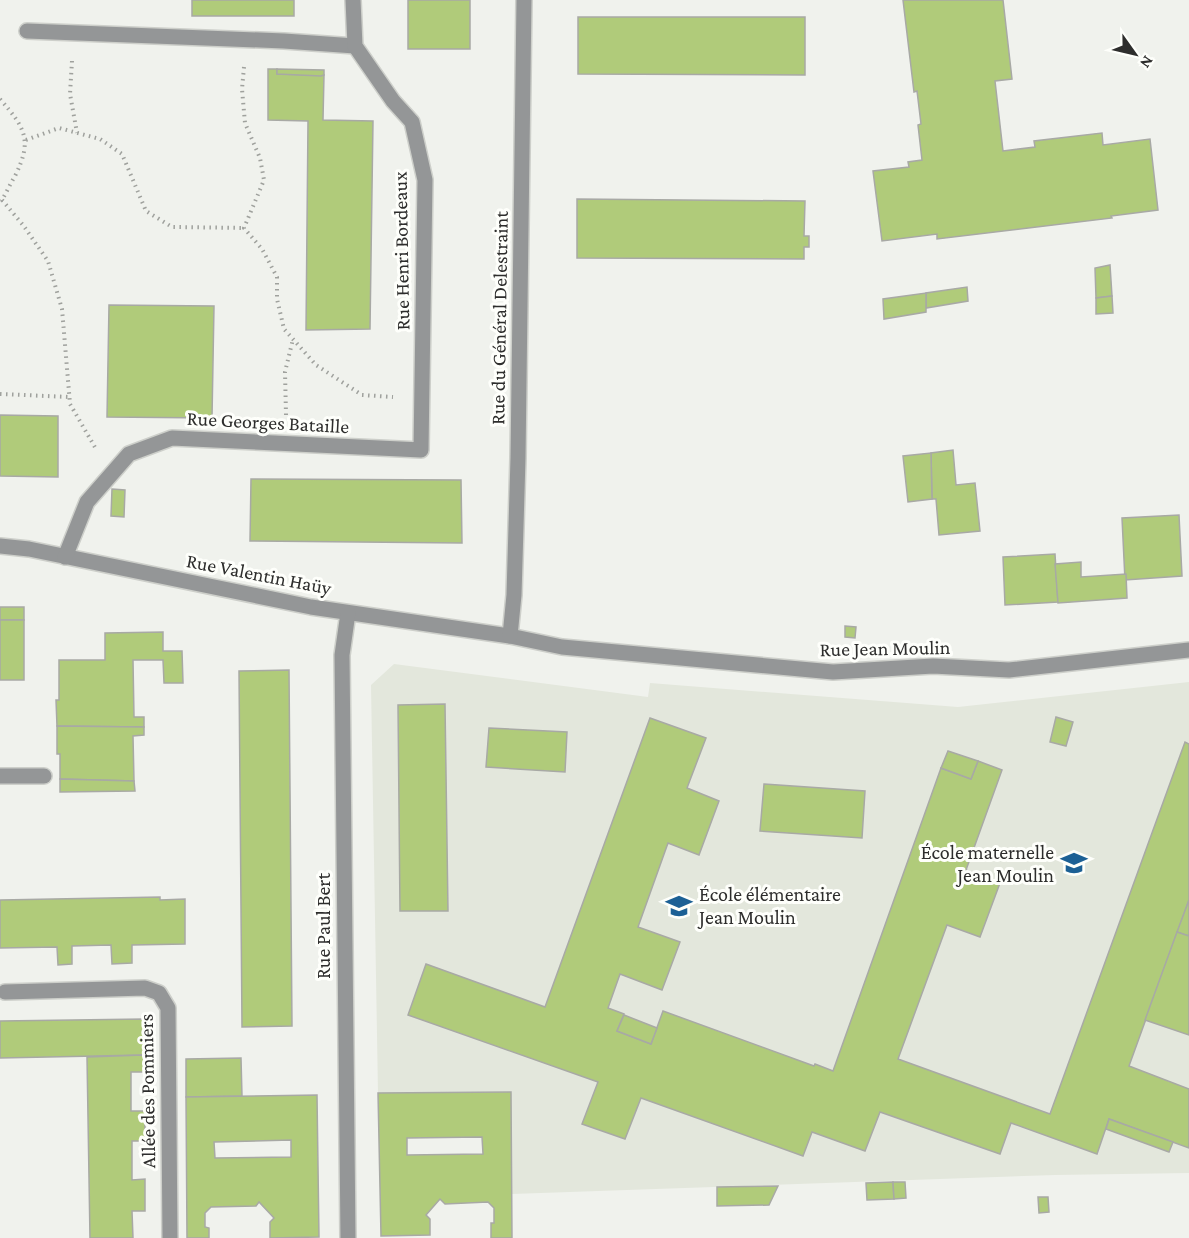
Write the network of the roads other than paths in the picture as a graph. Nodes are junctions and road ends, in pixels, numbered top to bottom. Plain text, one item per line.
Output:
1 (353, 0) edge
2 (524, 0) edge
3 (27, 31) dead end
4 (355, 46) junction
5 (421, 450) joint
6 (0, 546) edge
7 (65, 557) junction
8 (348, 613) junction
9 (510, 636) junction
10 (1189, 650) edge
11 (0, 776) edge
12 (44, 776) dead end
13 (5, 992) dead end
14 (170, 1238) edge
15 (348, 1238) edge

1 - 4 street
2 - 9 street, Rue du Général Delestraint
3 - 4 street
4 - 5 street, Rue Henri Bordeaux
5 - 7 street, Rue Georges Bataille
6 - 7 street, Rue Valentin Haüy
7 - 8 street, Rue Valentin Haüy
8 - 9 street, Rue Valentin Haüy
8 - 15 street, Rue Paul Bert
9 - 10 street, Rue Jean Moulin
11 - 12 street
13 - 14 street, Allée des Pommiers

